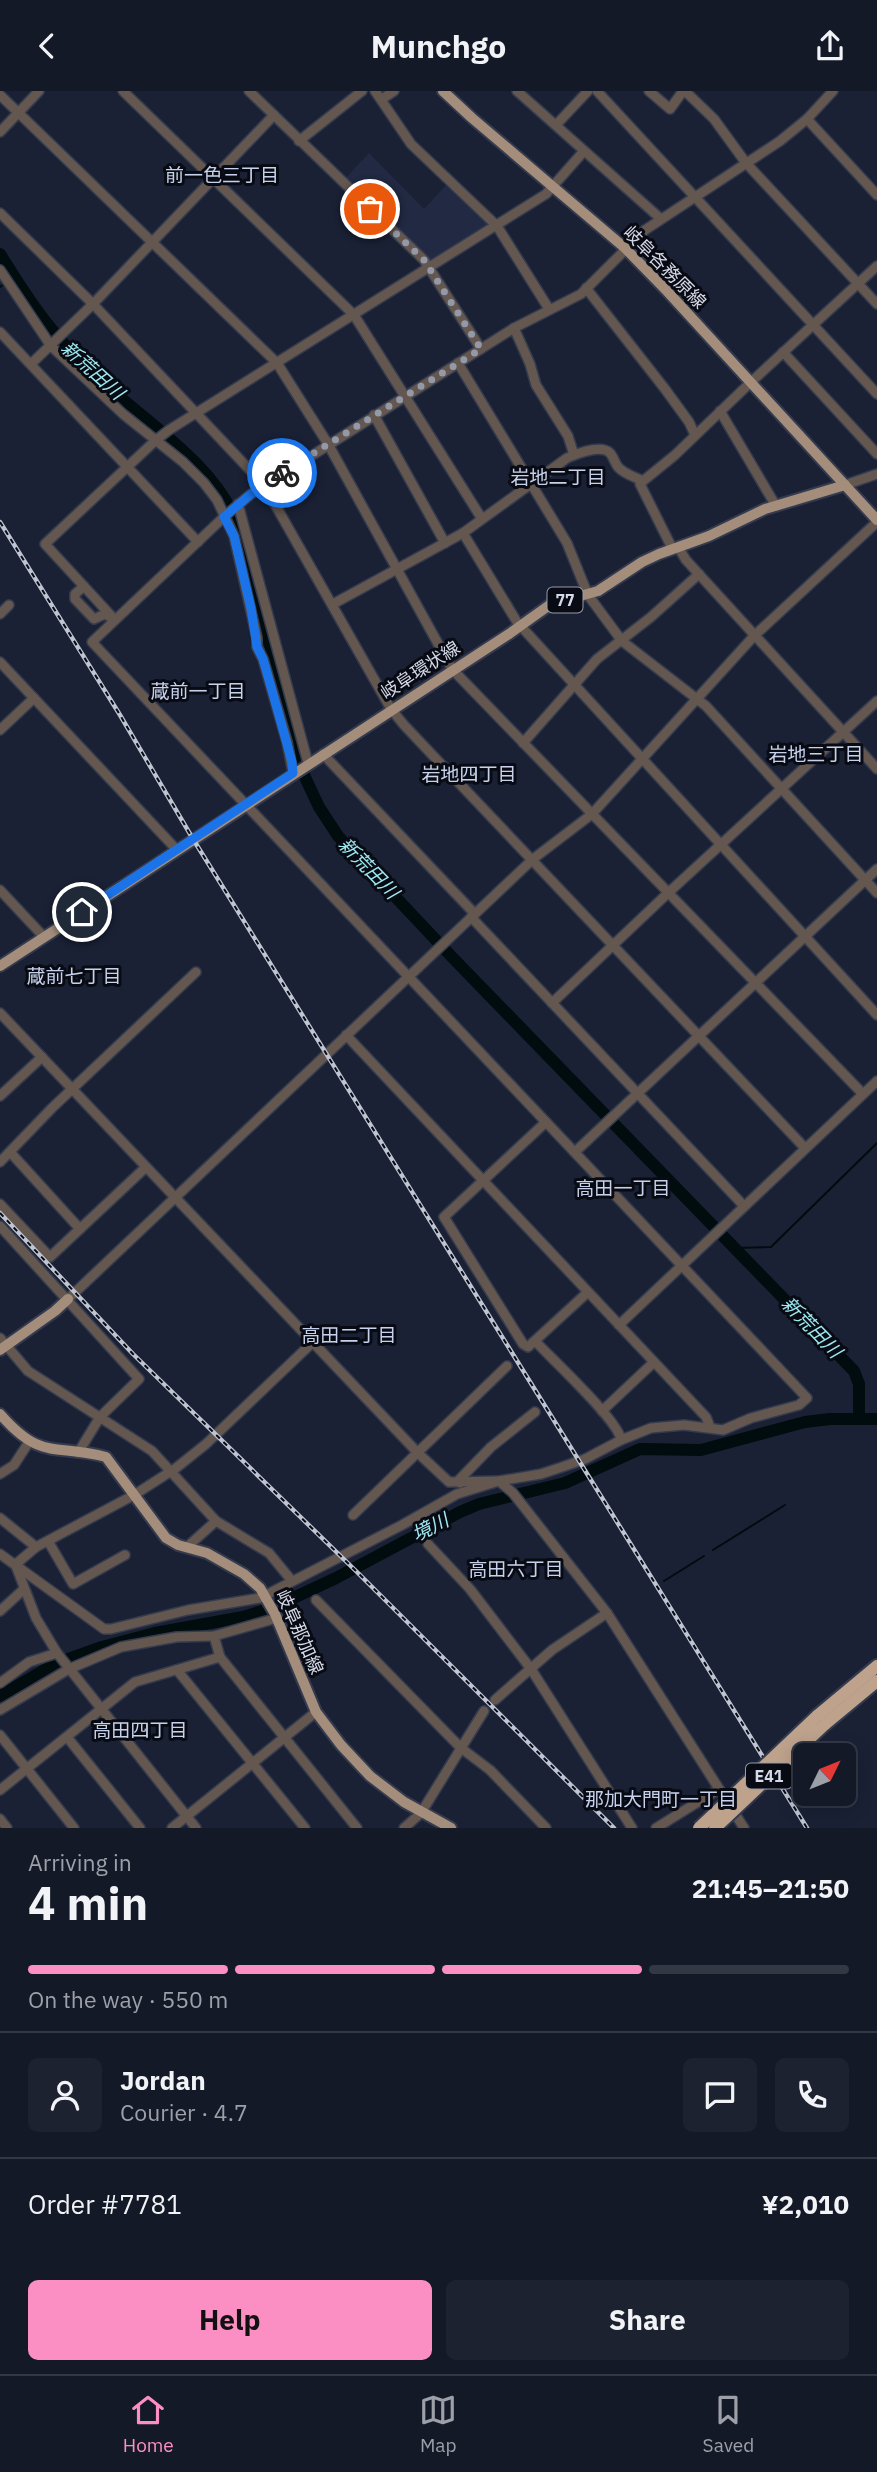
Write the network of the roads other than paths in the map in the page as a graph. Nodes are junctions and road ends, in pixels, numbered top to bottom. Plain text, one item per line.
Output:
1 (39, 91) edge
2 (123, 91) edge
3 (249, 91) edge
4 (362, 91) edge
5 (394, 91) edge
6 (443, 91) edge
7 (517, 91) edge
8 (588, 91) edge
9 (597, 91) edge
10 (649, 91) edge
11 (684, 91) edge
12 (833, 91) edge
13 (0, 95) edge
14 (378, 95) edge
15 (18, 113) junction
16 (274, 115) junction
17 (807, 119) junction
18 (556, 125) junction
19 (0, 132) edge
20 (299, 141) junction
21 (584, 152) junction
22 (746, 163) junction
23 (214, 178) junction
24 (554, 187) junction
25 (877, 195) edge
26 (694, 197) junction
27 (0, 213) edge
28 (661, 219) junction
29 (497, 226) junction
30 (153, 241) junction
31 (625, 248) junction
32 (877, 266) edge
33 (430, 268) junction
34 (0, 270) edge
35 (858, 283) junction
36 (586, 288) junction
37 (877, 304) edge
38 (93, 305) junction
39 (549, 309) junction
40 (354, 314) junction
41 (813, 325) junction
42 (514, 328) junction
43 (0, 332) edge
44 (52, 345) junction
45 (481, 349) junction
46 (783, 352) junction
47 (277, 363) junction
48 (458, 363) junction
49 (31, 364) junction
50 (751, 382) junction
51 (877, 394) edge
52 (406, 396) junction
53 (720, 411) junction
54 (197, 413) junction
55 (374, 415) junction
56 (695, 435) junction
57 (155, 440) junction
58 (328, 444) junction
59 (877, 454) edge
60 (575, 455) junction
61 (127, 467) junction
62 (877, 474) edge
63 (643, 481) junction
64 (531, 483) junction
65 (264, 485) junction
66 (845, 485) junction
67 (237, 505) junction
68 (776, 506) junction
69 (225, 516) junction
70 (482, 519) junction
71 (877, 521) edge
72 (463, 533) junction
73 (198, 542) junction
74 (445, 543) junction
75 (675, 547) junction
76 (397, 569) junction
77 (699, 575) junction
78 (84, 586) junction
79 (588, 595) junction
80 (333, 604) junction
81 (9, 605) dead end
82 (0, 614) edge
83 (115, 620) junction
84 (521, 625) junction
85 (754, 636) junction
86 (622, 641) junction
87 (0, 662) edge
88 (452, 669) junction
89 (574, 685) junction
90 (34, 698) junction
91 (697, 698) junction
92 (877, 701) edge
93 (391, 709) junction
94 (0, 730) edge
95 (843, 732) junction
96 (523, 743) junction
97 (323, 754) junction
98 (642, 759) junction
99 (308, 763) junction
100 (877, 769) edge
101 (293, 773) junction
102 (781, 789) junction
103 (245, 804) junction
104 (592, 814) junction
105 (720, 844) junction
106 (177, 850) junction
107 (533, 859) junction
108 (877, 869) edge
109 (866, 880) junction
110 (0, 890) edge
111 (668, 893) junction
112 (877, 893) edge
113 (473, 916) junction
114 (804, 936) junction
115 (44, 937) junction
116 (613, 944) junction
117 (0, 966) edge
118 (196, 972) dead end
119 (408, 976) junction
120 (755, 982) junction
121 (552, 1003) junction
122 (0, 1013) edge
123 (877, 1015) edge
124 (346, 1035) junction
125 (700, 1035) junction
126 (42, 1057) junction
127 (877, 1081) edge
128 (72, 1089) junction
129 (637, 1094) junction
130 (863, 1094) junction
131 (0, 1096) edge
132 (546, 1122) junction
133 (806, 1148) junction
134 (575, 1152) junction
135 (10, 1153) junction
136 (0, 1162) edge
137 (146, 1167) junction
138 (484, 1181) junction
139 (175, 1197) junction
140 (0, 1205) edge
141 (744, 1206) junction
142 (0, 1226) edge
143 (80, 1229) junction
144 (682, 1265) junction
145 (588, 1292) junction
146 (68, 1299) junction
147 (619, 1325) junction
148 (313, 1342) junction
149 (536, 1342) junction
150 (2, 1345) edge
151 (654, 1362) junction
152 (507, 1366) dead end
153 (602, 1411) junction
154 (535, 1412) dead end
155 (0, 1414) edge
156 (100, 1417) junction
157 (710, 1427) junction
158 (621, 1440) junction
159 (29, 1442) junction
160 (78, 1453) junction
161 (418, 1453) junction
162 (171, 1471) junction
163 (0, 1474) edge
164 (455, 1483) junction
165 (502, 1483) junction
166 (134, 1495) junction
167 (353, 1515) dead end
168 (0, 1518) edge
169 (215, 1521) junction
170 (48, 1541) junction
171 (428, 1544) dead end
172 (36, 1547) junction
173 (187, 1547) junction
174 (0, 1553) edge
175 (125, 1555) dead end
176 (16, 1564) junction
177 (292, 1581) junction
178 (24, 1589) junction
179 (267, 1597) junction
180 (316, 1600) dead end
181 (0, 1611) edge
182 (607, 1613) junction
183 (276, 1616) junction
184 (214, 1636) junction
185 (57, 1653) junction
186 (220, 1657) junction
187 (877, 1666) edge
188 (69, 1669) junction
189 (531, 1669) junction
190 (177, 1670) junction
191 (877, 1681) edge
192 (0, 1682) edge
193 (495, 1700) dead end
194 (101, 1709) junction
195 (0, 1710) edge
196 (484, 1711) dead end
197 (316, 1712) junction
198 (820, 1721) junction
199 (0, 1735) edge
200 (67, 1737) junction
201 (285, 1738) junction
202 (461, 1748) junction
203 (253, 1764) junction
204 (26, 1769) junction
205 (719, 1789) junction
206 (0, 1790) edge
207 (421, 1813) junction
208 (186, 1816) junction
209 (0, 1819) edge
210 (446, 1827) edge
211 (7, 1828) edge
212 (74, 1828) edge
213 (140, 1828) edge
214 (172, 1828) edge
215 (196, 1828) edge
216 (305, 1828) edge
217 (357, 1828) edge
218 (404, 1828) edge
219 (546, 1828) edge
220 (632, 1828) edge
221 (656, 1828) edge
222 (699, 1828) edge
223 (715, 1828) edge
224 (744, 1828) edge

1 - 15 street
2 - 23 street
3 - 16 street
4 - 20 street
5 - 14 street
6 - 24 main road, 岐阜各務原線
7 - 18 street
8 - 18 street
9 - 26 street
10 - 11 street
11 - 22 street
12 - 17 street
13 - 15 street
14 - 29 street
15 - 19 street
15 - 30 street
16 - 20 street
16 - 23 street
17 - 22 street
17 - 25 street
18 - 21 street
20 - 33 street
21 - 24 street
21 - 28 street
22 - 26 street
22 - 35 street
23 - 30 street
23 - 40 street
24 - 29 street
24 - 31 main road, 岐阜各務原線
26 - 28 street
26 - 41 street
27 - 38 street
28 - 31 street
29 - 33 street
29 - 39 street
30 - 38 street
30 - 47 street
31 - 36 street
31 - 50 main road, 岐阜各務原線
32 - 35 street
33 - 40 street
33 - 45 street
34 - 44 street
35 - 37 street
35 - 41 street
36 - 39 street
36 - 56 street
38 - 44 street
38 - 54 street
39 - 42 street
40 - 47 street
40 - 52 street
41 - 46 street
41 - 51 street
42 - 45 street
42 - 60 street
43 - 49 street
44 - 49 street
44 - 57 street
45 - 48 street
46 - 50 street
46 - 59 street
47 - 54 street
47 - 58 street
48 - 52 street
48 - 64 street
49 - 61 street
50 - 53 street
50 - 66 main road, 岐阜各務原線
52 - 55 street
52 - 70 street
53 - 56 street
53 - 68 street
54 - 57 street
54 - 65 street
55 - 58 street
55 - 74 street
56 - 63 street
57 - 61 street
57 - 69 street
58 - 65 street
58 - 76 street
60 - 63 street
60 - 64 street
61 - 73 street
61 - 78 street
62 - 66 street
63 - 75 street
64 - 70 street
64 - 79 street
65 - 67 street
65 - 80 street
66 - 68 main road, 岐阜環状線 / 77
66 - 71 main road
67 - 69 street
67 - 99 street
68 - 75 main road, 岐阜環状線 / 77
69 - 73 street
69 - 101 street
70 - 72 street
71 - 85 street
72 - 74 street
72 - 84 street
73 - 83 street
74 - 76 street
75 - 77 street
75 - 79 main road, 岐阜環状線 / 77
76 - 80 street
76 - 88 street
77 - 85 street
77 - 86 street
78 - 83 street
78 - 83 street
79 - 84 main road, 岐阜環状線 / 77
79 - 86 street
80 - 93 street
81 - 82 street
83 - 103 street
84 - 88 main road, 岐阜環状線 / 77
84 - 89 street
85 - 91 street
85 - 95 street
86 - 89 street
86 - 91 street
87 - 90 street
88 - 93 main road, 岐阜環状線 / 77
88 - 96 street
89 - 96 street
89 - 98 street
90 - 94 street
90 - 106 street
91 - 98 street
91 - 102 street
92 - 95 street
93 - 97 main road, 岐阜環状線 / 77
93 - 107 street
95 - 100 street
95 - 102 street
96 - 104 street
97 - 99 main road, 岐阜環状線 / 77
97 - 113 street
98 - 104 street
98 - 105 street
99 - 101 main road, 岐阜環状線 / 77
101 - 103 main road, 岐阜環状線 / 77
102 - 105 street
102 - 109 street
103 - 106 main road, 岐阜環状線 / 77
103 - 119 street
104 - 107 street
104 - 111 street
105 - 111 street
105 - 114 street
106 - 115 main road, 岐阜環状線 / 77
107 - 113 street
107 - 116 street
108 - 109 street
109 - 112 street
109 - 114 street
110 - 115 street
111 - 116 street
111 - 120 street
113 - 119 street
113 - 121 street
114 - 120 street
114 - 123 street
115 - 117 main road, 岐阜環状線 / 77
116 - 121 street
116 - 125 street
118 - 128 street
119 - 124 street
119 - 132 street
120 - 125 street
120 - 130 street
121 - 129 street
122 - 126 street
124 - 138 street
124 - 139 street
125 - 129 street
125 - 133 street
126 - 128 street
126 - 131 street
127 - 130 street
128 - 135 street
128 - 137 street
129 - 134 street
129 - 141 street
130 - 133 street
132 - 134 street
132 - 138 street
133 - 141 street
134 - 144 street
135 - 136 street
135 - 143 street
137 - 139 street
137 - 143 street
138 - 145 street
138 - 149 street
139 - 146 street
139 - 148 street
140 - 143 street
141 - 144 street
142 - 146 street
144 - 147 street
144 - 157 street
145 - 147 street
145 - 149 street
146 - 150 main road
146 - 156 street
147 - 151 street
148 - 161 street
148 - 162 street
149 - 153 street
150 - 156 street
151 - 153 street
151 - 157 street
152 - 161 street
153 - 158 street
154 - 164 street
155 - 159 main road, 岐阜那加線
156 - 160 street
156 - 162 street
157 - 158 street
158 - 165 street
159 - 160 main road, 岐阜那加線
159 - 163 street
160 - 166 main road, 岐阜那加線
161 - 164 street
161 - 167 street
162 - 166 street
162 - 169 street
164 - 165 street
165 - 177 street
165 - 182 street
166 - 170 street
166 - 173 main road, 岐阜那加線
168 - 172 street
169 - 173 street
169 - 177 street
170 - 172 street
170 - 175 street
171 - 189 street
172 - 176 street
173 - 179 main road, 岐阜那加線
174 - 176 street
176 - 178 street
176 - 179 street
177 - 179 street
178 - 181 street
178 - 185 street
179 - 183 main road, 岐阜那加線
180 - 202 street
182 - 189 street
182 - 205 street
183 - 184 street
183 - 197 main road, 岐阜那加線
184 - 186 street
184 - 188 street
185 - 188 street
185 - 192 street
186 - 190 street
186 - 201 street
187 - 198 highway, E41
188 - 194 street
188 - 195 street
189 - 193 street
189 - 220 street
190 - 194 street
190 - 203 street
191 - 198 highway, E41
194 - 200 street
194 - 208 street
196 - 202 street
197 - 201 street
197 - 207 main road, 岐阜那加線
198 - 222 highway, E41, bridge
198 - 223 highway, E41, bridge
199 - 204 street
200 - 204 street
200 - 213 street
201 - 203 street
201 - 217 street
202 - 207 street
202 - 219 street
203 - 208 street
203 - 216 street
204 - 206 street
204 - 212 street
205 - 221 street
205 - 224 street
207 - 210 main road, 岐阜那加線
207 - 218 street
208 - 214 street
208 - 215 street
209 - 211 street

